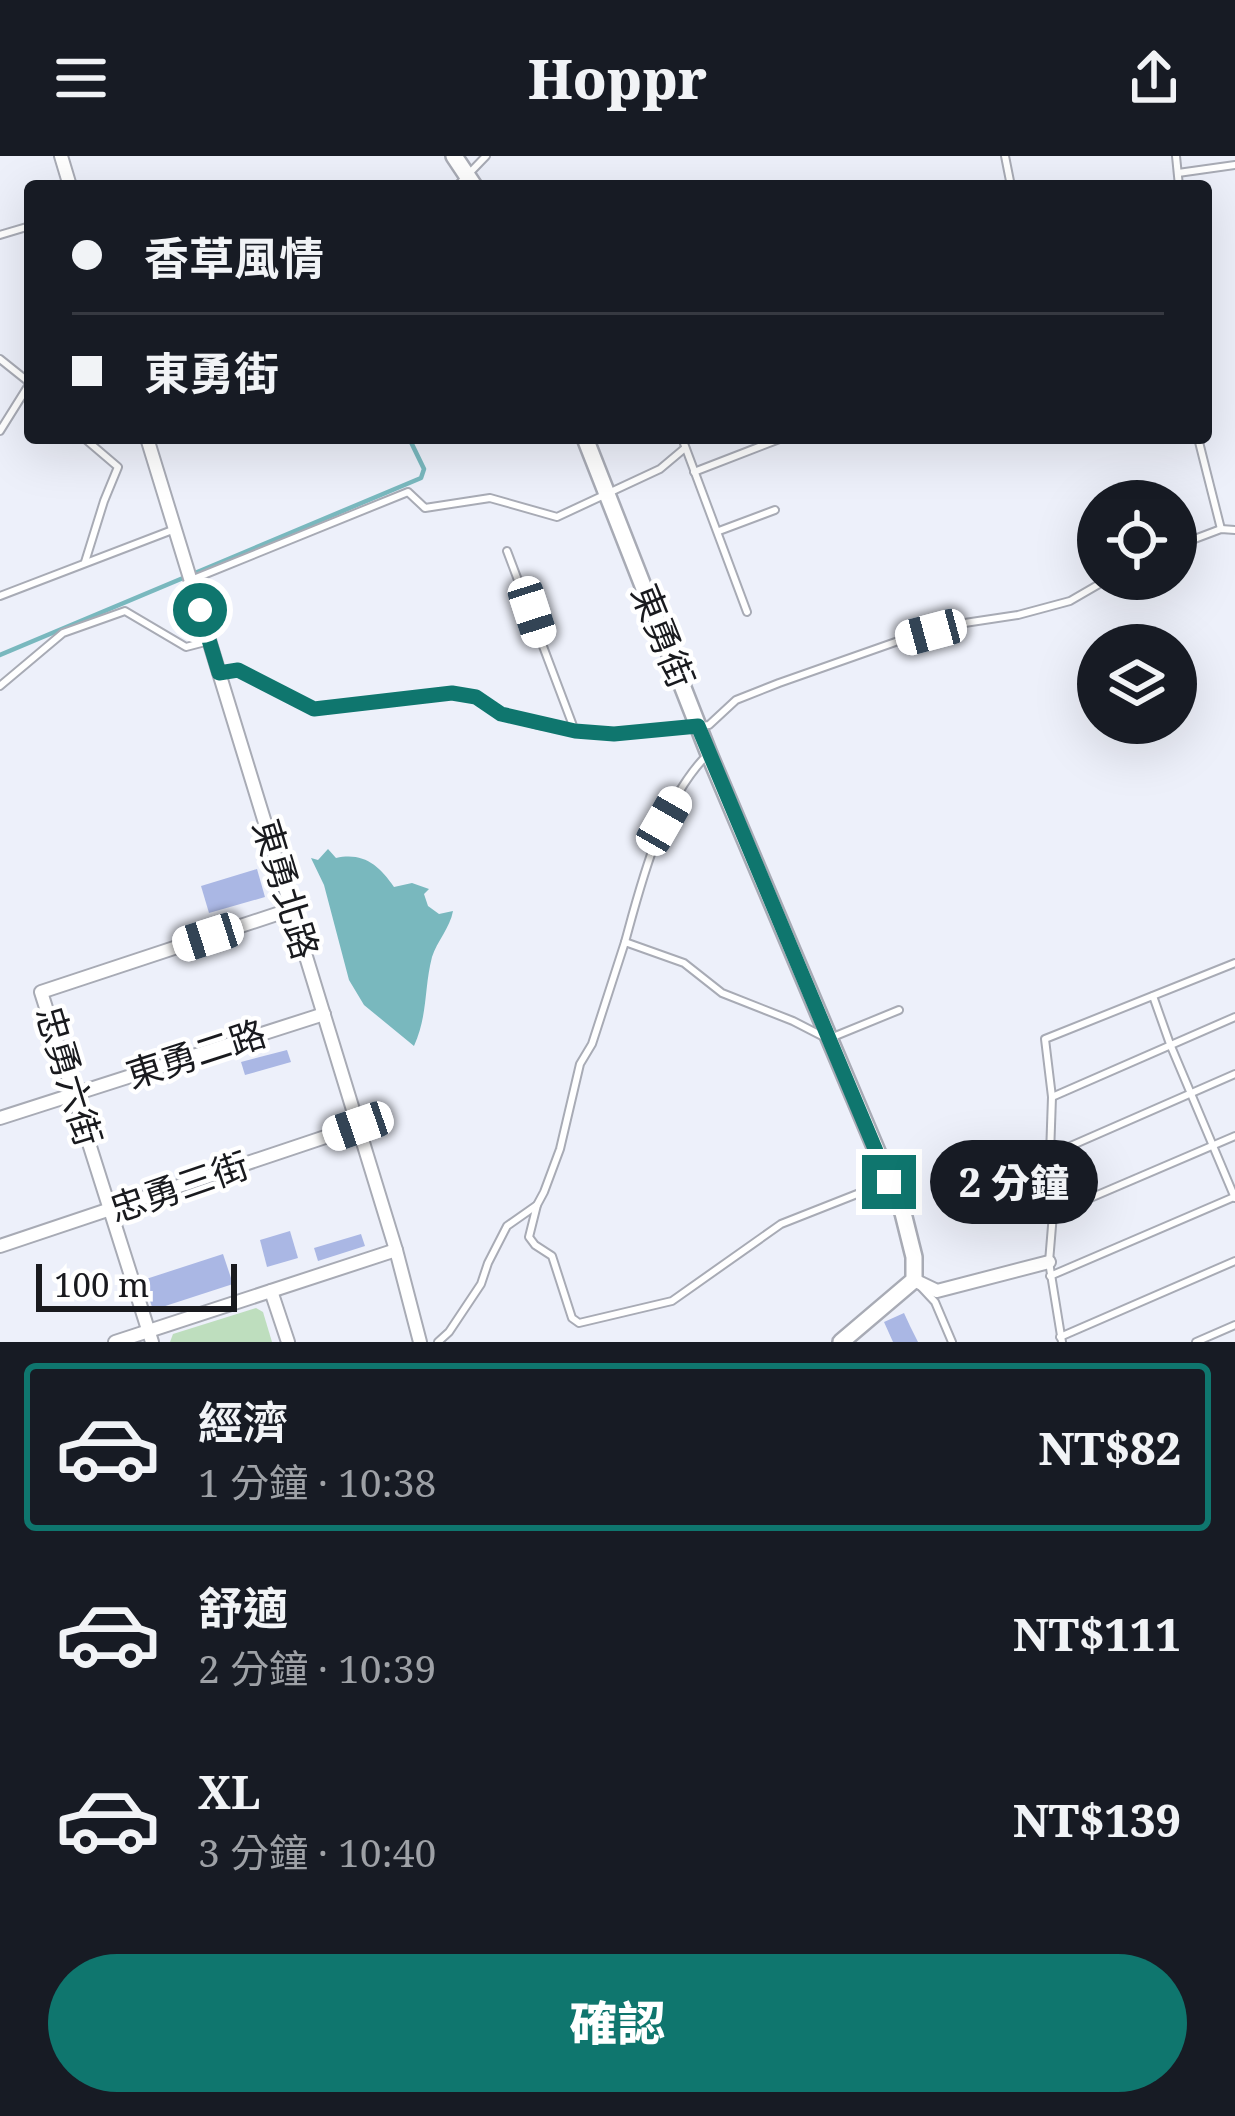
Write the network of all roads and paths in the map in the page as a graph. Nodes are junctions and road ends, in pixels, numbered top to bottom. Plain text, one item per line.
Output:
1 (1176, 156) edge
2 (1235, 165) edge
3 (1178, 172) junction
4 (1179, 180) edge
5 (0, 359) edge
6 (24, 378) edge
7 (24, 393) edge
8 (0, 431) edge
9 (91, 444) edge
10 (149, 444) edge
11 (587, 444) edge
12 (684, 444) edge
13 (766, 444) edge
14 (1200, 444) edge
15 (686, 448) junction
16 (694, 472) junction
17 (608, 495) junction
18 (775, 510) dead end
19 (175, 529) junction
20 (1221, 529) junction
21 (1235, 530) edge
22 (718, 531) junction
23 (1197, 538) edge
24 (507, 551) dead end
25 (85, 563) junction
26 (189, 575) junction
27 (0, 596) edge
28 (1077, 597) edge
29 (747, 612) dead end
30 (209, 640) junction
31 (219, 673) junction
32 (0, 686) edge
33 (698, 726) junction
34 (575, 731) junction
35 (709, 754) junction
36 (292, 910) junction
37 (626, 942) junction
38 (1235, 963) edge
39 (1153, 996) junction
40 (899, 1010) dead end
41 (324, 1014) junction
42 (1235, 1017) edge
43 (828, 1039) junction
44 (1170, 1043) junction
45 (1235, 1074) edge
46 (1191, 1092) junction
47 (72, 1094) junction
48 (1052, 1097) junction
49 (0, 1118) edge
50 (358, 1126) junction
51 (1235, 1136) edge
52 (1212, 1145) junction
53 (1050, 1155) junction
54 (889, 1182) junction
55 (1235, 1198) edge
56 (537, 1204) junction
57 (110, 1211) junction
58 (1053, 1214) junction
59 (0, 1246) edge
60 (396, 1250) junction
61 (1235, 1261) edge
62 (1049, 1269) junction
63 (914, 1280) junction
64 (271, 1291) junction
65 (1235, 1325) edge
66 (150, 1337) edge
67 (1061, 1340) edge
68 (115, 1342) edge
69 (288, 1342) edge
70 (420, 1342) edge
71 (438, 1342) edge
72 (842, 1342) edge
73 (952, 1342) edge
74 (1196, 1342) edge

1 - 3 lane
2 - 3 lane
3 - 4 lane
5 - 6 lane
7 - 8 lane
9 - 25 lane
10 - 19 street, 東勇北路
11 - 17 street, 東勇街
12 - 15 lane
13 - 16 lane
14 - 20 lane
15 - 16 lane
15 - 17 lane
16 - 22 lane
17 - 26 lane
17 - 33 street, 東勇街
18 - 22 lane
19 - 25 lane
19 - 26 street, 東勇北路
20 - 21 lane
20 - 23 lane
22 - 29 lane
24 - 34 lane
25 - 27 lane
26 - 30 street, 東勇北路
28 - 33 lane
30 - 31 street, 東勇北路
30 - 32 lane
31 - 34 lane
31 - 36 street, 東勇北路
33 - 34 lane
33 - 35 street, 東勇街
35 - 37 lane
35 - 43 street, 東勇街
36 - 41 street, 東勇北路
36 - 47 street, 忠勇六街
37 - 43 lane
37 - 56 lane
38 - 39 lane
39 - 44 lane
39 - 48 lane
40 - 43 lane
41 - 47 street, 東勇二路
41 - 50 street, 東勇北路
42 - 44 lane
43 - 54 street, 東勇街
44 - 46 lane
44 - 48 lane
45 - 46 lane
46 - 52 lane
46 - 53 lane
47 - 49 street, 東勇二路
47 - 57 street, 忠勇六街
48 - 53 lane
50 - 57 street, 忠勇三街
50 - 60 street, 東勇北路
51 - 52 lane
52 - 55 lane
52 - 58 lane
53 - 58 lane
54 - 56 lane
54 - 63 street, 東勇街
55 - 62 lane
56 - 71 lane
57 - 59 street, 忠勇三街
57 - 66 street, 忠勇六街
58 - 62 lane
60 - 64 street
60 - 70 street, 東勇北路
61 - 67 lane
62 - 63 street
62 - 67 lane
63 - 72 street
63 - 73 lane
64 - 66 street
64 - 69 street
65 - 74 lane
66 - 68 street

